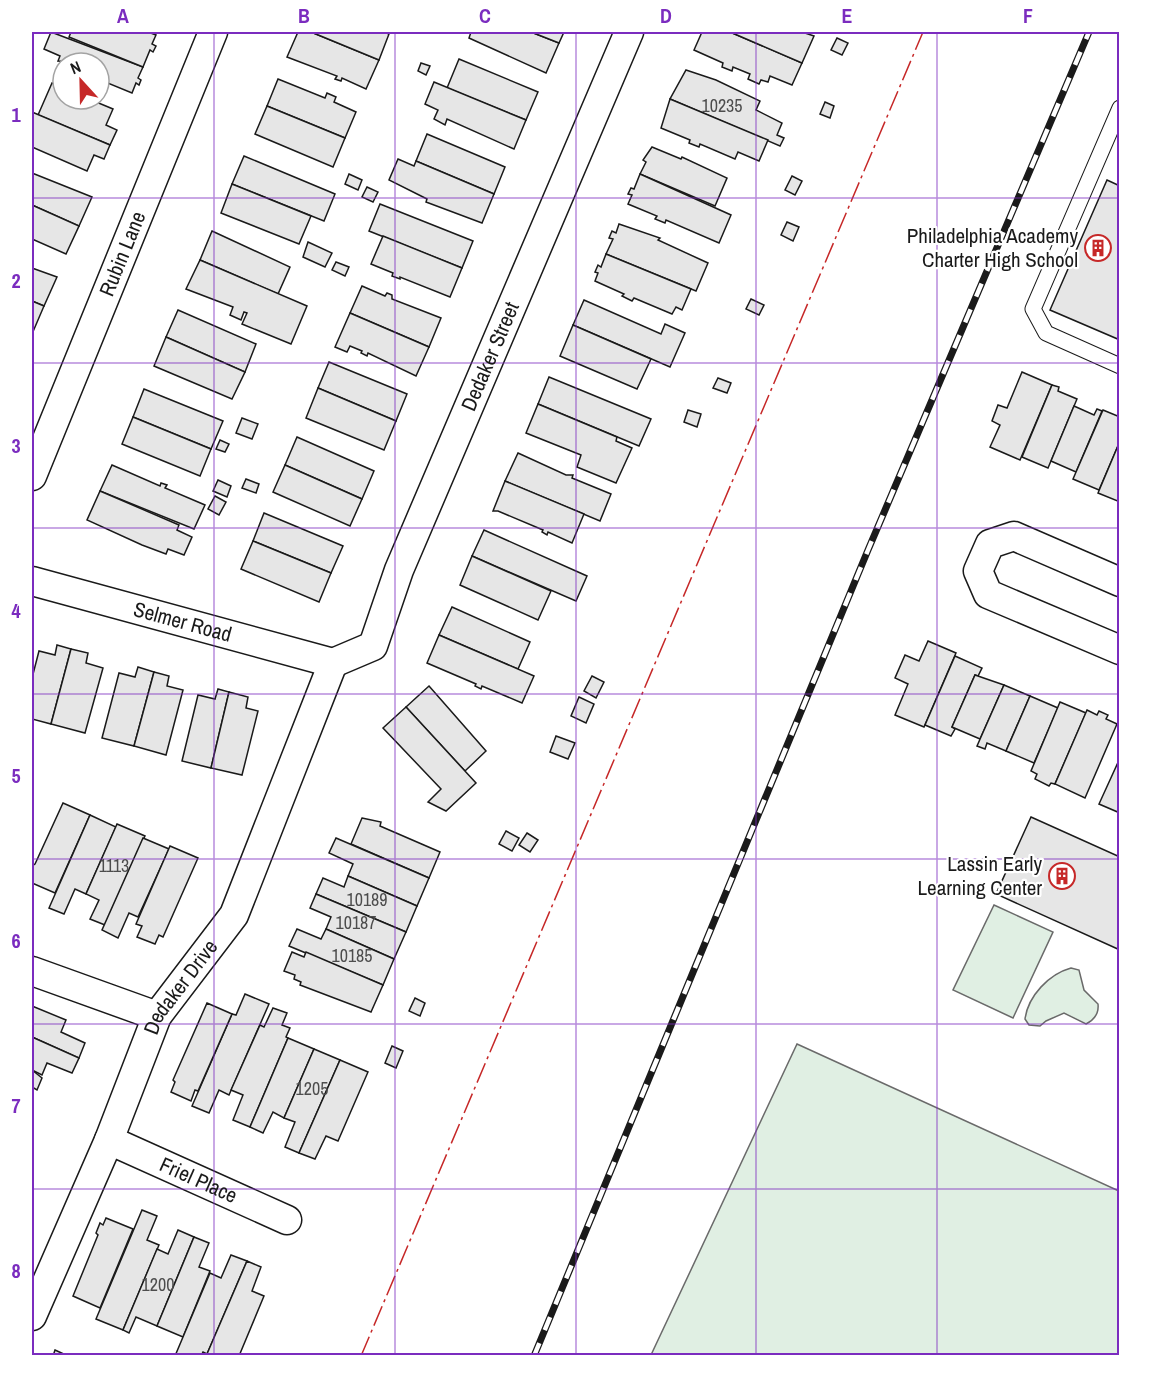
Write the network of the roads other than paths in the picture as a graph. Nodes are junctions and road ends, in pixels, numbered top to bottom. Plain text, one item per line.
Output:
1 (213, 32) edge
2 (629, 32) edge
3 (1119, 108) edge
4 (1119, 366) edge
5 (32, 476) edge
6 (32, 581) edge
7 (1119, 582) edge
8 (1119, 650) edge
9 (333, 663) junction
10 (32, 971) edge
11 (156, 1017) junction
12 (109, 1140) junction
13 (287, 1220) dead end
14 (32, 1316) edge

1 - 5 street, Rubin Lane
2 - 9 street, Dedaker Street
3 - 4 lane
6 - 9 street, Selmer Road
7 - 8 street
9 - 11 street, Dedaker Drive
10 - 11 street
11 - 12 street, Dedaker Drive
12 - 13 street, Friel Place
12 - 14 street, Dedaker Drive

